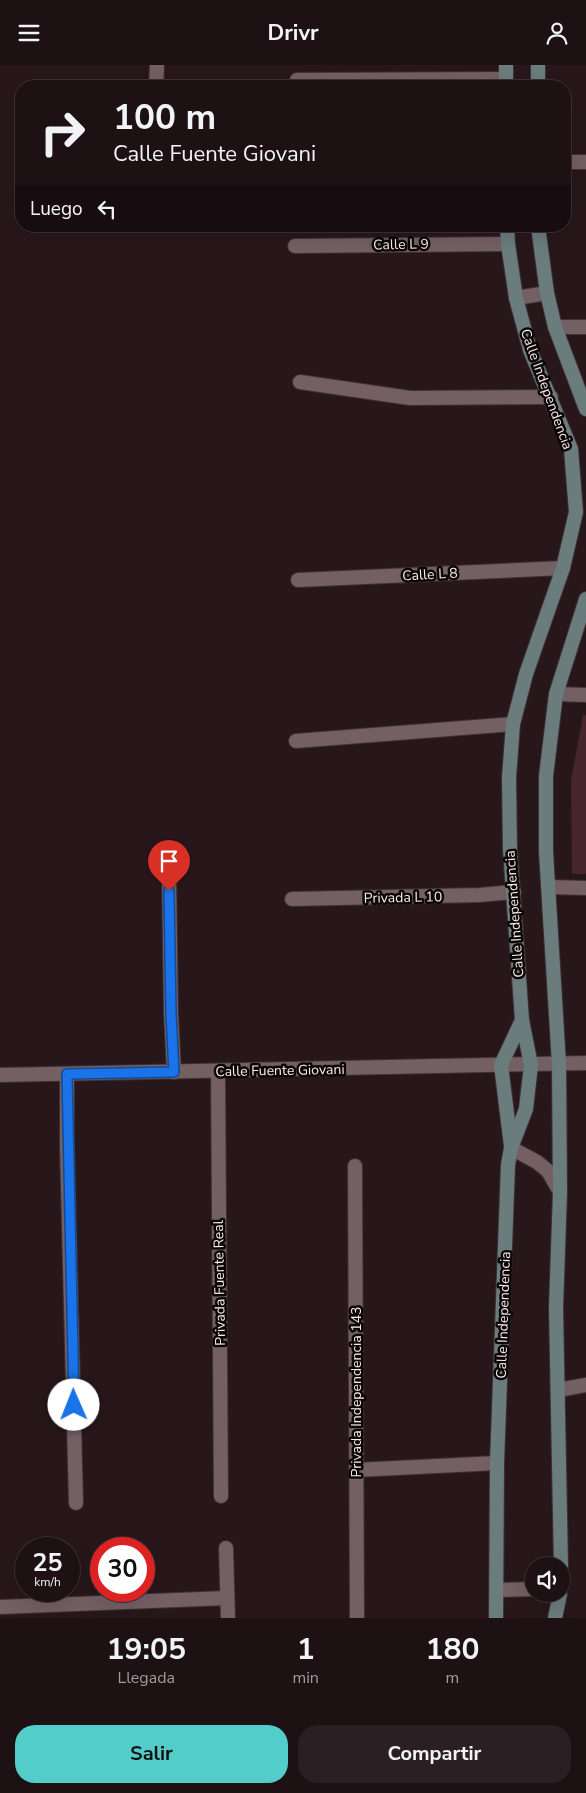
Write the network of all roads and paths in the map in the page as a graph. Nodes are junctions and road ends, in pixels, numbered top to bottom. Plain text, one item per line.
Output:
1 (157, 65) edge
2 (538, 65) edge
3 (506, 77) edge
4 (156, 80) edge
5 (297, 80) dead end
6 (538, 80) edge
7 (571, 162) edge
8 (586, 163) edge
9 (507, 232) edge
10 (539, 232) edge
11 (508, 244) junction
12 (295, 245) dead end
13 (547, 293) junction
14 (516, 298) junction
15 (555, 327) junction
16 (586, 327) edge
17 (300, 382) dead end
18 (551, 397) junction
19 (586, 409) edge
20 (563, 568) junction
21 (298, 580) dead end
22 (586, 599) edge
23 (556, 694) junction
24 (586, 695) edge
25 (513, 724) junction
26 (296, 741) dead end
27 (169, 873) dead end
28 (549, 887) junction
29 (586, 888) edge
30 (514, 892) junction
31 (292, 899) dead end
32 (522, 1019) junction
33 (586, 1063) edge
34 (559, 1064) junction
35 (502, 1065) junction
36 (531, 1065) junction
37 (218, 1071) junction
38 (174, 1072) junction
39 (67, 1074) junction
40 (0, 1075) edge
41 (511, 1148) junction
42 (355, 1166) dead end
43 (560, 1192) junction
44 (586, 1385) edge
45 (558, 1390) junction
46 (497, 1463) junction
47 (356, 1470) junction
48 (221, 1496) dead end
49 (76, 1503) dead end
50 (226, 1548) dead end
51 (561, 1557) edge
52 (525, 1589) edge
53 (497, 1590) junction
54 (227, 1598) junction
55 (558, 1602) edge
56 (0, 1607) edge
57 (228, 1618) edge
58 (357, 1618) edge
59 (496, 1618) edge
60 (555, 1618) edge

1 - 4 street
2 - 6 main road
3 - 5 street
7 - 8 street
9 - 11 main road, Calle Independencia
10 - 13 main road, Calle Independencia
11 - 12 street, Calle L 9
11 - 14 main road, Calle Independencia
13 - 14 street
13 - 15 main road, Calle Independencia
14 - 18 main road, Calle Independencia
15 - 16 street
15 - 19 main road, Calle Independencia
17 - 18 street
18 - 20 main road, Calle Independencia
20 - 21 street, Calle L 8
20 - 25 main road, Calle Independencia
22 - 23 main road
23 - 24 street
23 - 28 main road
25 - 26 street
25 - 30 main road, Calle Independencia
27 - 38 street
28 - 29 street
28 - 34 main road
30 - 31 street, Privada L 10
30 - 32 main road, Calle Independencia
32 - 35 main road
32 - 36 main road, Calle Independencia
33 - 34 street, Calle Fuente Giovani
34 - 36 street, Calle Fuente Giovani
34 - 43 main road
35 - 36 street, Calle Fuente Giovani
35 - 37 street, Calle Fuente Giovani
35 - 41 main road
36 - 41 main road, Calle Independencia
37 - 38 street, Calle Fuente Giovani
37 - 48 street, Privada Fuente Real
38 - 39 street, Calle Fuente Giovani
39 - 40 street, Calle Fuente Giovani
39 - 49 street
41 - 43 street
41 - 46 main road, Calle Independencia
42 - 47 street, Privada Independencia 143
43 - 45 main road
44 - 45 street
45 - 51 main road
46 - 47 street
46 - 53 main road, Calle Independencia
47 - 58 street, Privada Independencia 143
50 - 54 street
52 - 53 street
53 - 59 main road, Calle Independencia
54 - 56 street
54 - 57 street
55 - 60 main road

